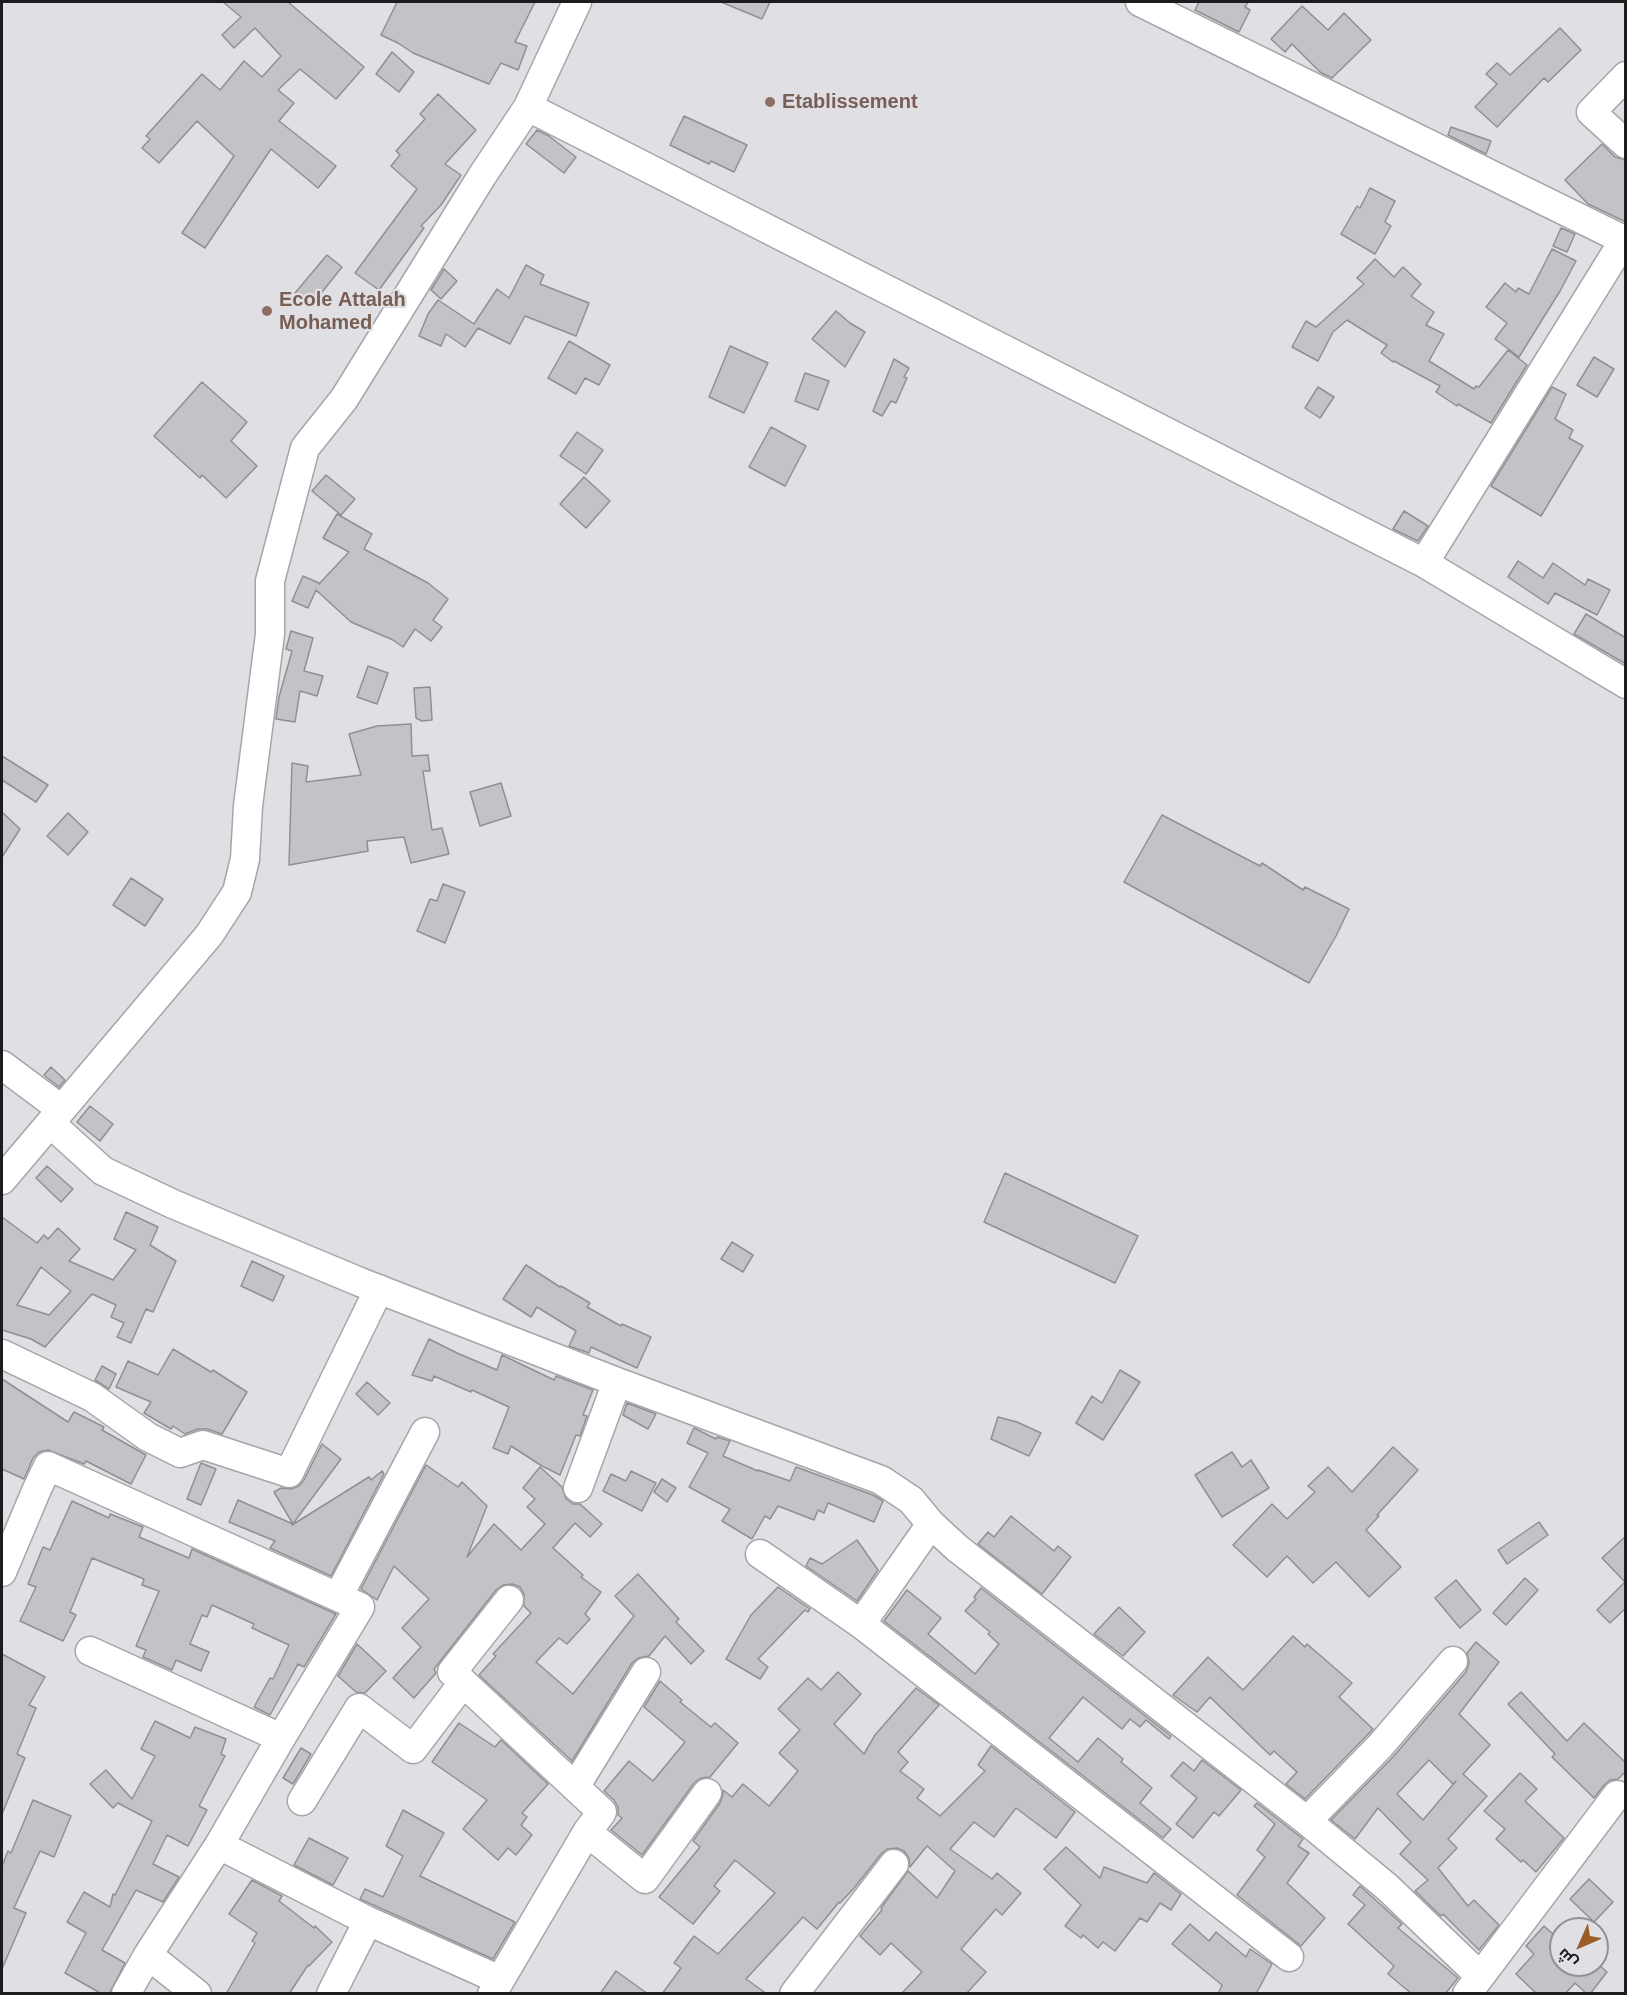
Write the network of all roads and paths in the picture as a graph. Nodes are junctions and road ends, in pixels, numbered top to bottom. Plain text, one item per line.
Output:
1 (577, 2) edge
2 (1140, 2) edge
3 (1626, 76) edge
4 (528, 107) junction
5 (1626, 144) edge
6 (1625, 241) edge
7 (1424, 563) junction
8 (1626, 684) edge
9 (2, 1065) edge
10 (56, 1117) junction
11 (2, 1180) edge
12 (379, 1290) junction
13 (2, 1354) edge
14 (617, 1382) junction
15 (425, 1432) dead end
16 (578, 1488) dead end
17 (931, 1524) junction
18 (760, 1554) dead end
19 (2, 1572) edge
20 (338, 1597) junction
21 (509, 1600) dead end
22 (861, 1624) junction
23 (90, 1651) dead end
24 (1453, 1661) dead end
25 (646, 1672) dead end
26 (463, 1683) junction
27 (281, 1737) junction
28 (574, 1786) junction
29 (707, 1793) dead end
30 (1617, 1795) dead end
31 (302, 1801) dead end
32 (1307, 1821) junction
33 (587, 1832) junction
34 (219, 1845) junction
35 (894, 1864) dead end
36 (368, 1921) junction
37 (148, 1955) junction
38 (1289, 1957) dead end
39 (1473, 1985) edge
40 (496, 1987) edge
41 (126, 1994) edge
42 (196, 1994) edge
43 (331, 1994) edge
44 (794, 1994) edge

1 - 4 street
2 - 6 street
3 - 5 street
4 - 7 street
4 - 10 street
6 - 7 street
7 - 8 street
9 - 10 street
10 - 11 street
10 - 12 street
12 - 13 street
12 - 14 street
14 - 16 street
14 - 17 street
15 - 20 street
17 - 22 street
17 - 32 street
18 - 22 street
19 - 20 street
20 - 27 street
21 - 26 street
22 - 38 street
23 - 27 street
24 - 32 street
25 - 28 street
26 - 28 street
26 - 31 street
27 - 34 street
28 - 33 street
29 - 33 street
30 - 39 street
32 - 39 street
33 - 40 street
34 - 36 street
34 - 37 street
35 - 44 street
36 - 40 street
36 - 43 street
37 - 41 street
37 - 42 street

